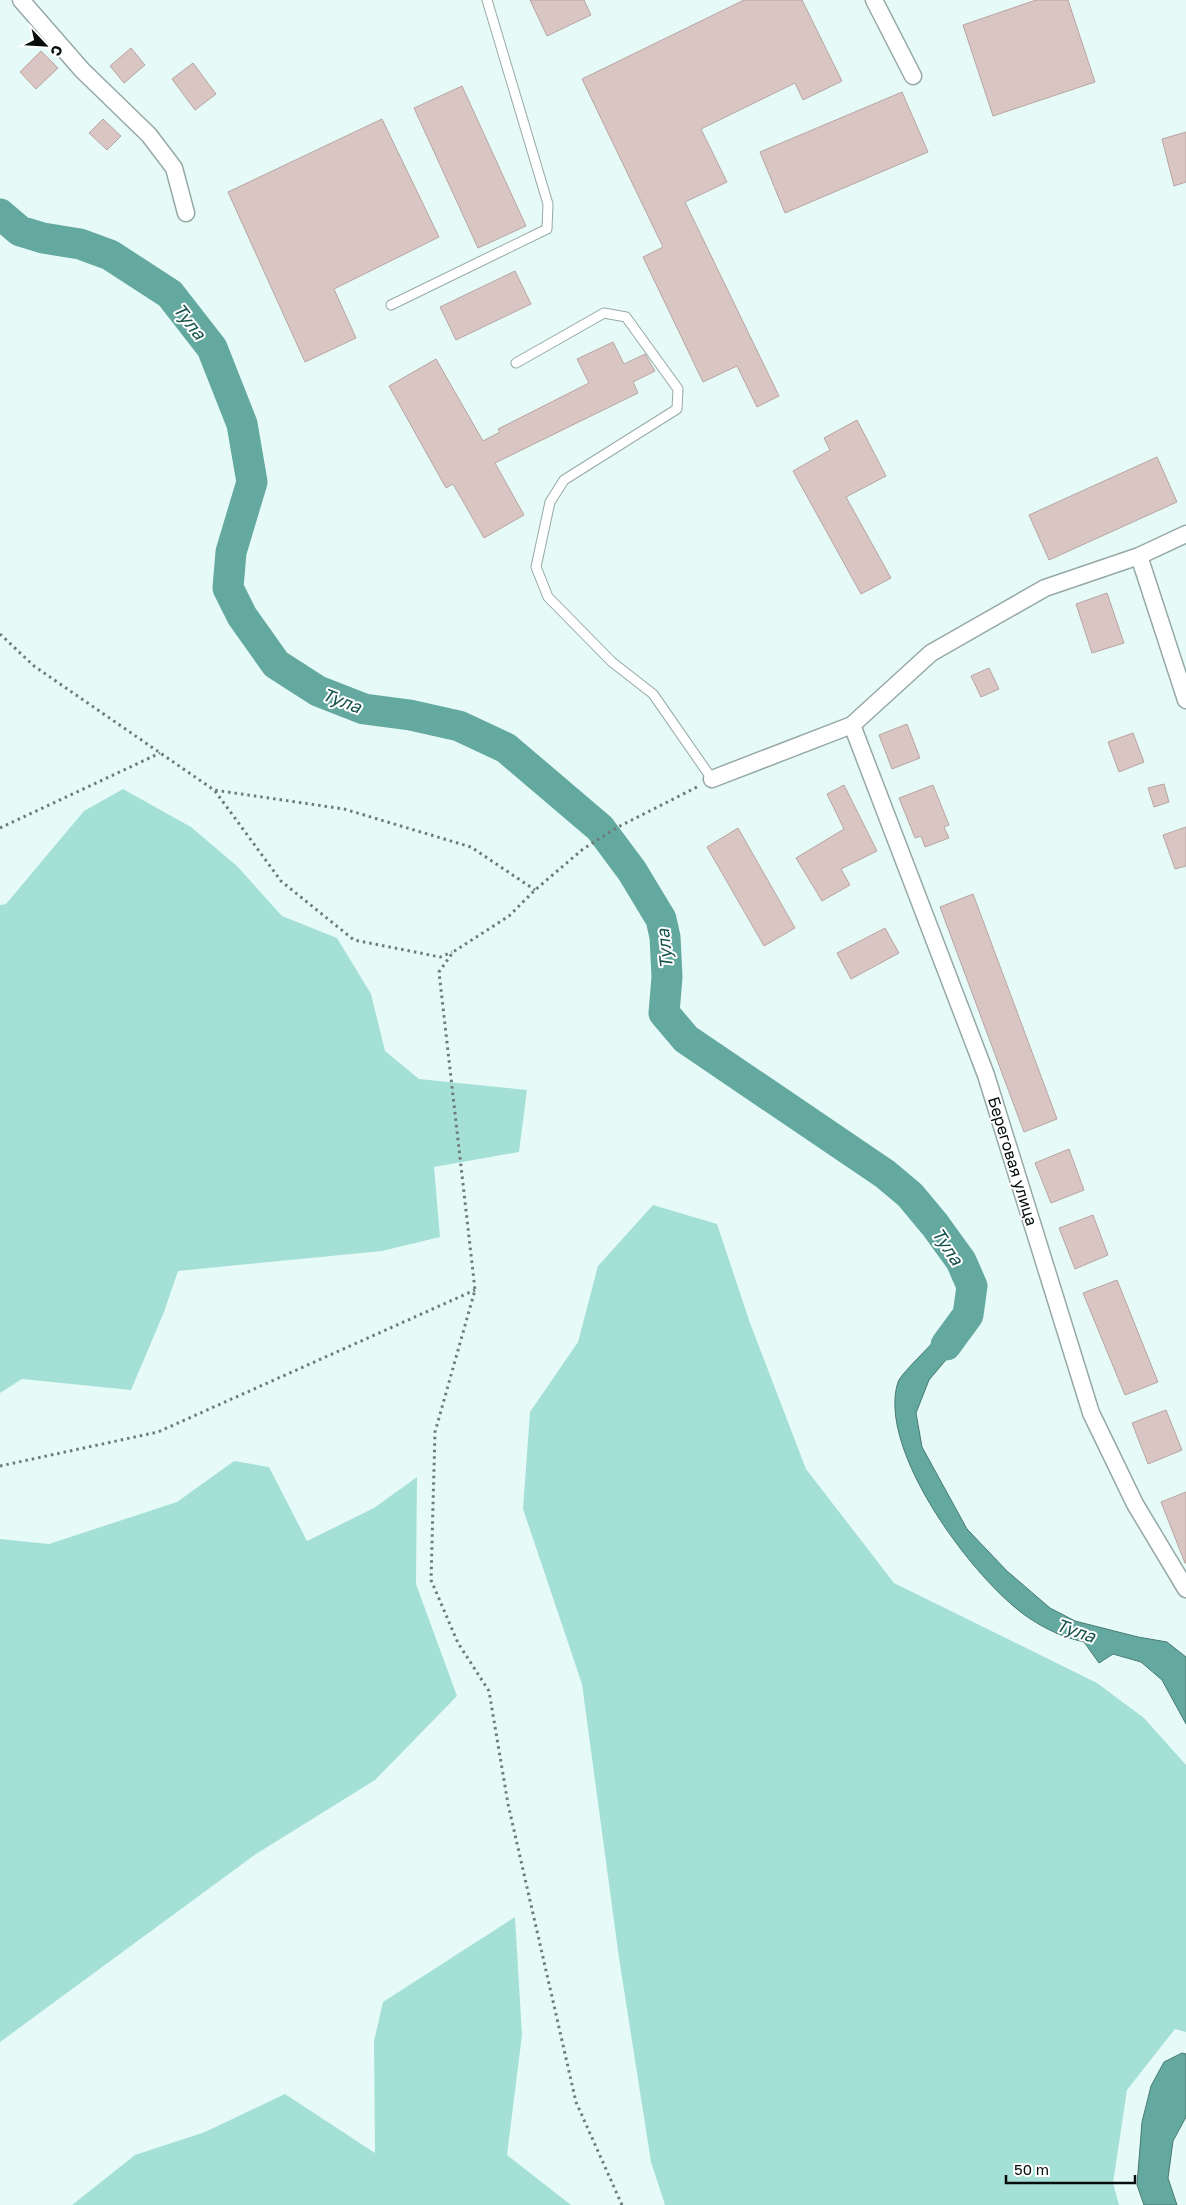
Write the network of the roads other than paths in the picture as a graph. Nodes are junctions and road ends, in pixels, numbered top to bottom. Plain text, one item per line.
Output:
1 (20, 0) edge
2 (487, 0) edge
3 (874, 0) edge
4 (913, 76) dead end
5 (186, 213) dead end
6 (391, 305) dead end
7 (516, 363) dead end
8 (1186, 534) edge
9 (1139, 556) junction
10 (1186, 700) edge
11 (852, 725) junction
12 (712, 779) joint
13 (1186, 1589) edge

1 - 5 street
2 - 6 lane
3 - 4 street
7 - 12 lane
8 - 9 street
9 - 10 street
9 - 11 street
11 - 12 street
11 - 13 street, Береговая улица

